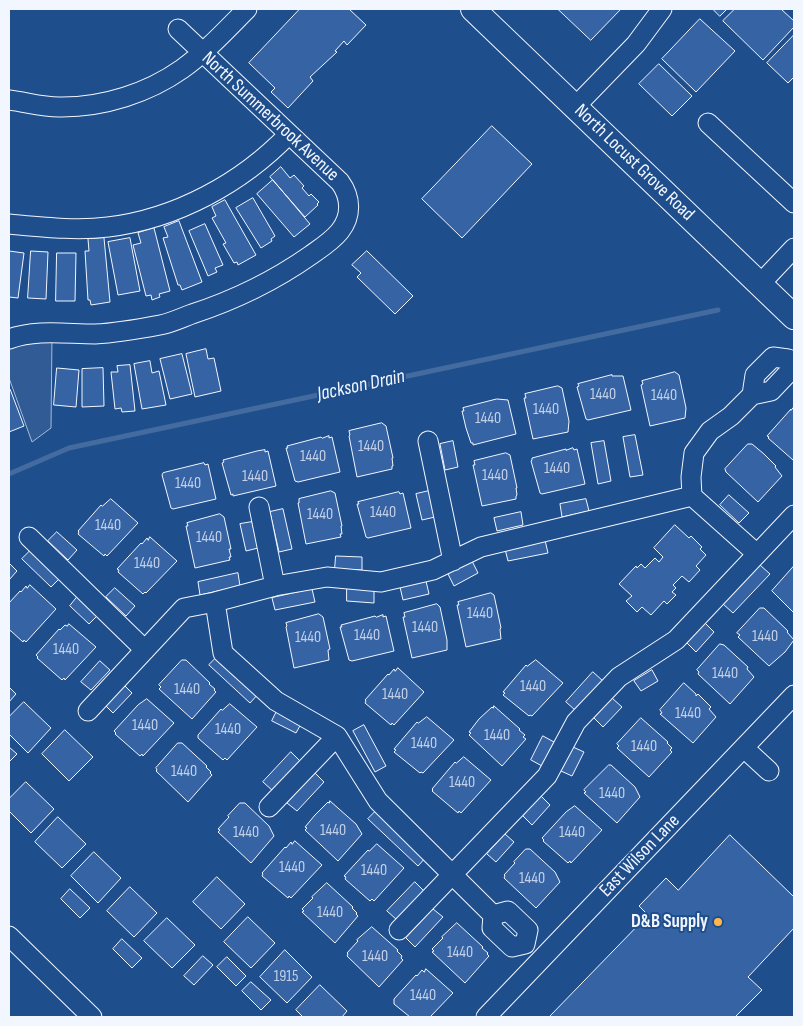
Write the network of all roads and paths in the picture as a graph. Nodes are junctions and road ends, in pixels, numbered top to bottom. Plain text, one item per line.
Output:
1 (246, 9) edge
2 (473, 9) edge
3 (662, 9) edge
4 (178, 29) dead end
5 (202, 53) junction
6 (9, 100) edge
7 (575, 107) junction
8 (708, 122) dead end
9 (289, 134) junction
10 (794, 203) edge
11 (9, 224) edge
12 (794, 248) edge
13 (760, 284) junction
14 (794, 317) edge
15 (9, 339) edge
16 (791, 356) edge
17 (428, 441) dead end
18 (692, 496) junction
19 (259, 507) dead end
20 (794, 515) edge
21 (29, 537) dead end
22 (756, 554) junction
23 (452, 561) junction
24 (275, 586) junction
25 (215, 602) junction
26 (145, 650) junction
27 (794, 695) edge
28 (88, 711) dead end
29 (337, 736) junction
30 (744, 748) junction
31 (769, 771) dead end
32 (269, 807) dead end
33 (453, 874) junction
34 (399, 930) dead end
35 (11, 944) edge
36 (542, 959) junction
37 (92, 1017) edge
38 (486, 1017) edge

1 - 5 street
2 - 7 main road, North Locust Grove Road
3 - 7 street
4 - 5 street, North Summerbrook Avenue
5 - 6 street
5 - 9 street, North Summerbrook Avenue
7 - 13 main road, North Locust Grove Road
8 - 10 street
9 - 11 street
9 - 15 street, North Summerbrook Avenue
12 - 13 street
13 - 14 main road, North Locust Grove Road
16 - 18 street
17 - 23 street
18 - 22 street
18 - 23 street
19 - 24 street
20 - 22 street
21 - 26 street
22 - 33 street
23 - 24 street
24 - 25 street
25 - 26 street
25 - 29 street
26 - 28 street
27 - 30 street, East Wilson Lane
29 - 32 street
29 - 33 street
30 - 31 street
30 - 36 street, East Wilson Lane
33 - 34 street
33 - 36 street
35 - 37 street
36 - 38 street, East Wilson Lane

